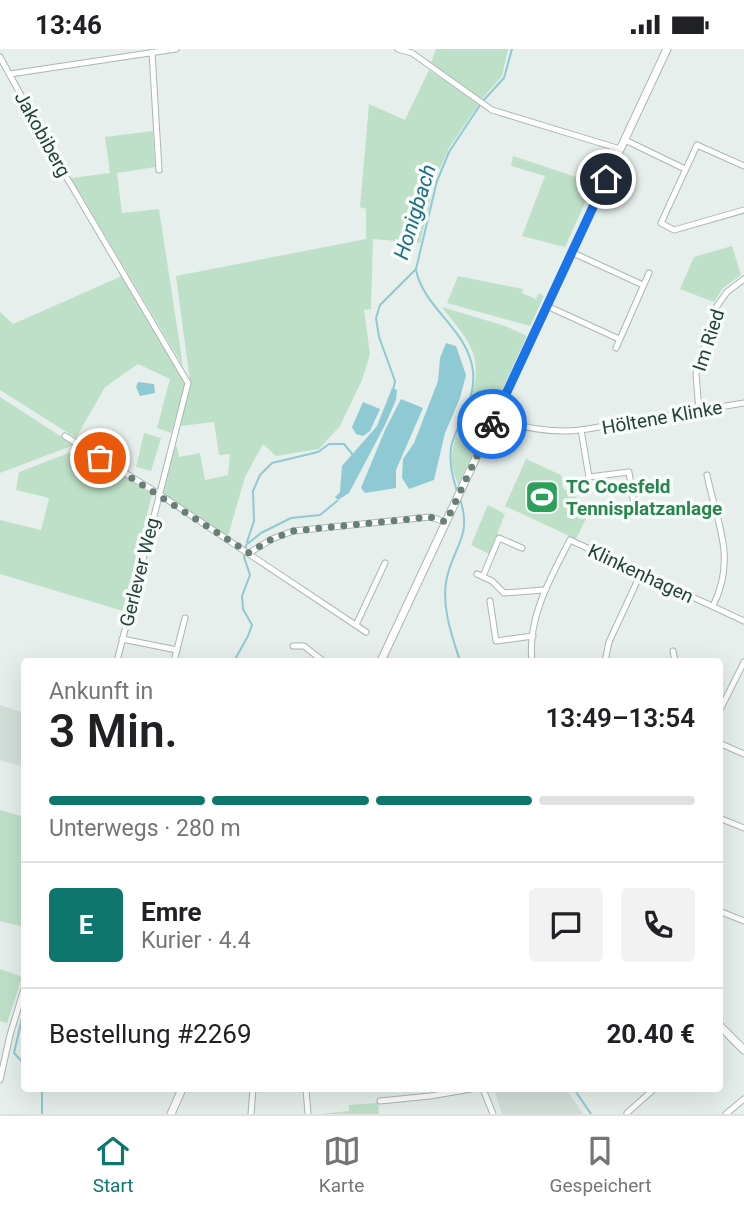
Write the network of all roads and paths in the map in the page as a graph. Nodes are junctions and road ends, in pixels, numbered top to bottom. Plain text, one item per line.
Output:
1 (176, 49) edge
2 (398, 49) edge
3 (667, 49) edge
4 (152, 53) junction
5 (0, 57) edge
6 (10, 75) junction
7 (625, 140) junction
8 (620, 149) junction
9 (744, 166) edge
10 (159, 170) dead end
11 (685, 170) junction
12 (744, 210) edge
13 (571, 252) junction
14 (649, 273) dead end
15 (744, 279) edge
16 (643, 285) junction
17 (547, 306) junction
18 (619, 339) junction
19 (615, 348) dead end
20 (188, 383) joint
21 (744, 403) edge
22 (699, 411) junction
23 (495, 417) junction
24 (581, 430) junction
25 (65, 436) dead end
26 (707, 475) dead end
27 (159, 494) junction
28 (634, 505) dead end
29 (446, 522) junction
30 (523, 548) dead end
31 (248, 553) junction
32 (385, 563) dead end
33 (641, 573) junction
34 (544, 590) junction
35 (490, 601) dead end
36 (713, 606) junction
37 (185, 618) dead end
38 (744, 621) edge
39 (356, 625) junction
40 (366, 632) dead end
41 (533, 636) junction
42 (122, 639) junction
43 (293, 646) dead end
44 (177, 650) junction
45 (673, 651) dead end
46 (118, 658) edge
47 (175, 658) edge
48 (319, 658) edge
49 (381, 658) edge
50 (532, 658) edge
51 (606, 658) edge
52 (674, 658) edge
53 (744, 662) edge
54 (723, 704) edge
55 (723, 745) edge
56 (744, 754) edge
57 (723, 820) edge
58 (744, 828) edge
59 (723, 913) edge
60 (744, 921) edge
61 (21, 999) edge
62 (723, 1028) edge
63 (743, 1046) edge
64 (0, 1080) edge
65 (182, 1092) edge
66 (253, 1092) edge
67 (306, 1092) edge
68 (448, 1092) edge
69 (484, 1092) edge
70 (651, 1092) edge
71 (744, 1099) edge
72 (380, 1101) dead end
73 (628, 1113) edge
74 (171, 1114) edge
75 (251, 1114) edge
76 (308, 1114) edge
77 (493, 1114) edge
78 (726, 1114) edge

1 - 4 street, Jakobiberg
2 - 8 street
3 - 7 street
4 - 6 street, Jakobiberg
4 - 10 street
5 - 6 street
6 - 20 street, Jakobiberg
7 - 8 street
7 - 11 street
8 - 13 street
9 - 11 street
11 - 12 street
13 - 16 street
13 - 17 street
14 - 16 street
15 - 22 street, Im Ried
16 - 18 street
17 - 18 street
17 - 23 street
18 - 19 street
20 - 27 street, Gerlever Weg
21 - 22 street, Höltene Klinke
22 - 24 street, Höltene Klinke
23 - 24 street, Höltene Klinke
23 - 29 street
24 - 28 street, Höltene Klinke
25 - 27 street
26 - 36 street, Klinkenhagen
27 - 31 street
27 - 42 street, Gerlever Weg
29 - 31 street
29 - 49 street
30 - 34 street
31 - 39 street
32 - 39 street
33 - 34 street, Klinkenhagen
33 - 36 street, Klinkenhagen
33 - 51 street
34 - 41 street
35 - 41 street
36 - 38 street, Klinkenhagen
37 - 44 street
39 - 40 street
41 - 50 street
42 - 44 street, Gerlever Weg
42 - 46 street, Gerlever Weg
43 - 48 street
44 - 47 street
45 - 52 street
53 - 54 street
55 - 56 street
57 - 58 street
59 - 60 street
61 - 64 street
62 - 63 street
65 - 74 street
66 - 75 street
67 - 76 street
68 - 72 street
69 - 77 street
70 - 73 street
71 - 78 street

